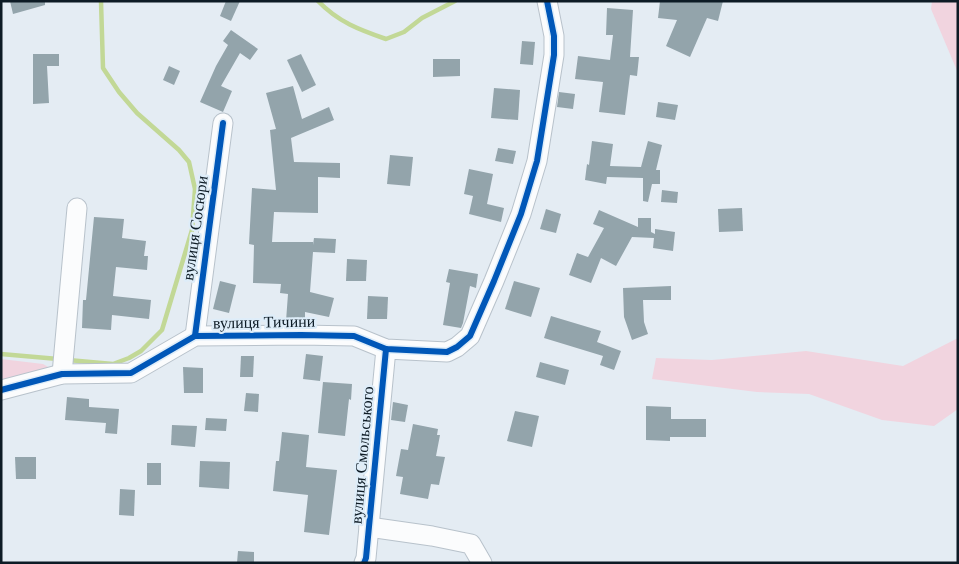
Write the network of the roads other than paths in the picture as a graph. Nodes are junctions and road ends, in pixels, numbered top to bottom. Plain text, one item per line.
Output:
1 (547, 1) edge
2 (223, 123) dead end
3 (77, 208) dead end
4 (195, 336) junction
5 (386, 349) junction
6 (62, 371) junction
7 (1, 390) edge
8 (369, 527) junction
9 (364, 563) edge
10 (482, 563) edge

1 - 5 street, вулиця Тичини
2 - 4 street, вулиця Сосюри
3 - 6 street
4 - 5 street, вулиця Тичини
4 - 6 street, вулиця Тичини
5 - 8 street, вулиця Смольського
6 - 7 street, вулиця Тичини
8 - 9 street, вулиця Смольського
8 - 10 street

